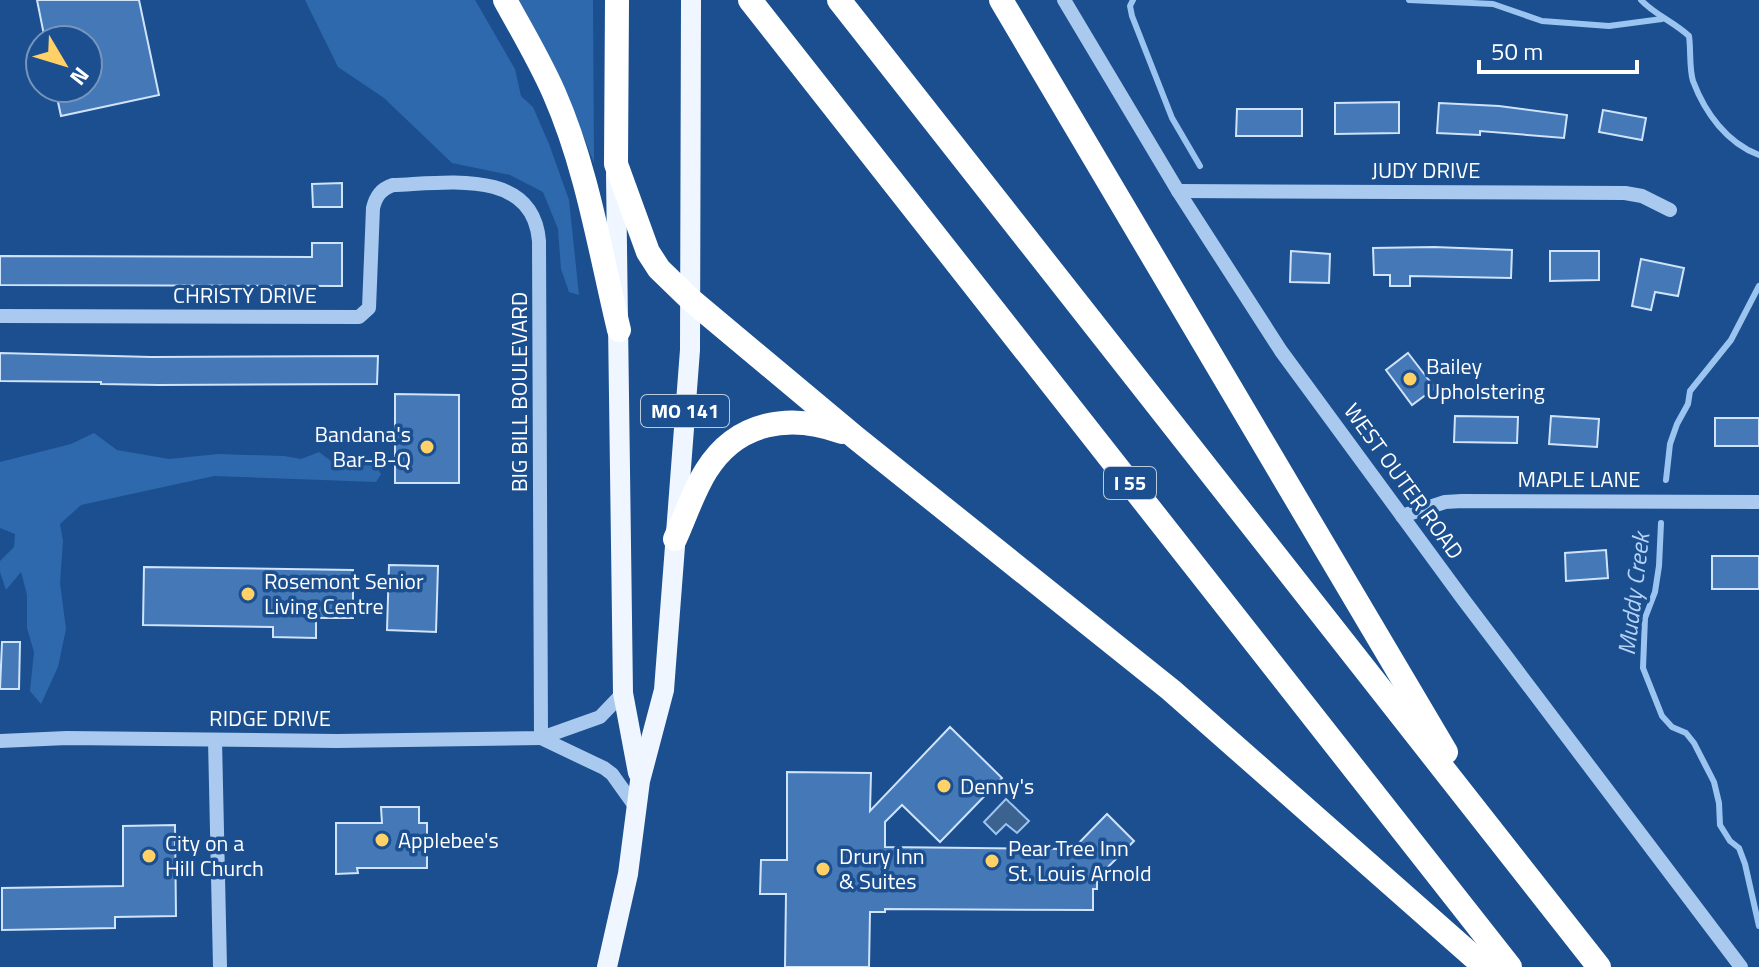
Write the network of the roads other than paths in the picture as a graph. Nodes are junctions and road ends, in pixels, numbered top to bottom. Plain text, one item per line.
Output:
1 (505, 0) edge
2 (617, 0) edge
3 (691, 0) edge
4 (750, 0) edge
5 (839, 0) edge
6 (1001, 0) edge
7 (1064, 0) edge
8 (616, 164) junction
9 (1178, 191) junction
10 (379, 193) joint
11 (1670, 210) dead end
12 (691, 300) junction
13 (0, 316) edge
14 (619, 330) junction
15 (856, 438) junction
16 (1759, 502) edge
17 (1402, 516) junction
18 (675, 539) junction
19 (623, 693) junction
20 (541, 738) junction
21 (215, 740) junction
22 (0, 741) edge
23 (640, 781) junction
24 (638, 809) junction
25 (1497, 836) junction
26 (220, 967) edge
27 (607, 967) edge
28 (1485, 967) edge
29 (1510, 967) edge
30 (1599, 967) edge
31 (1741, 967) edge

1 - 14 highway
2 - 8 highway, MO 141
3 - 12 main road, MO 141
4 - 29 highway, I 55
5 - 25 highway
6 - 25 highway
7 - 9 street, WEST OUTER ROAD
8 - 12 highway
8 - 14 main road, MO 141
9 - 11 street, JUDY DRIVE
9 - 17 street, WEST OUTER ROAD
10 - 13 street, CHRISTY DRIVE
10 - 20 street, BIG BILL BOULEVARD
12 - 15 highway
12 - 18 main road, MO 141
14 - 19 main road, MO 141
15 - 18 highway
15 - 28 highway
16 - 17 street, MAPLE LANE
17 - 31 street, WEST OUTER ROAD
18 - 23 main road, MO 141
19 - 20 street, RIDGE DRIVE
19 - 23 main road, MO 141
20 - 21 street, RIDGE DRIVE
20 - 24 street, RIDGE DRIVE
21 - 22 street, RIDGE DRIVE
21 - 26 street
23 - 24 main road, MO 141
24 - 27 main road, MO 141
25 - 30 highway

